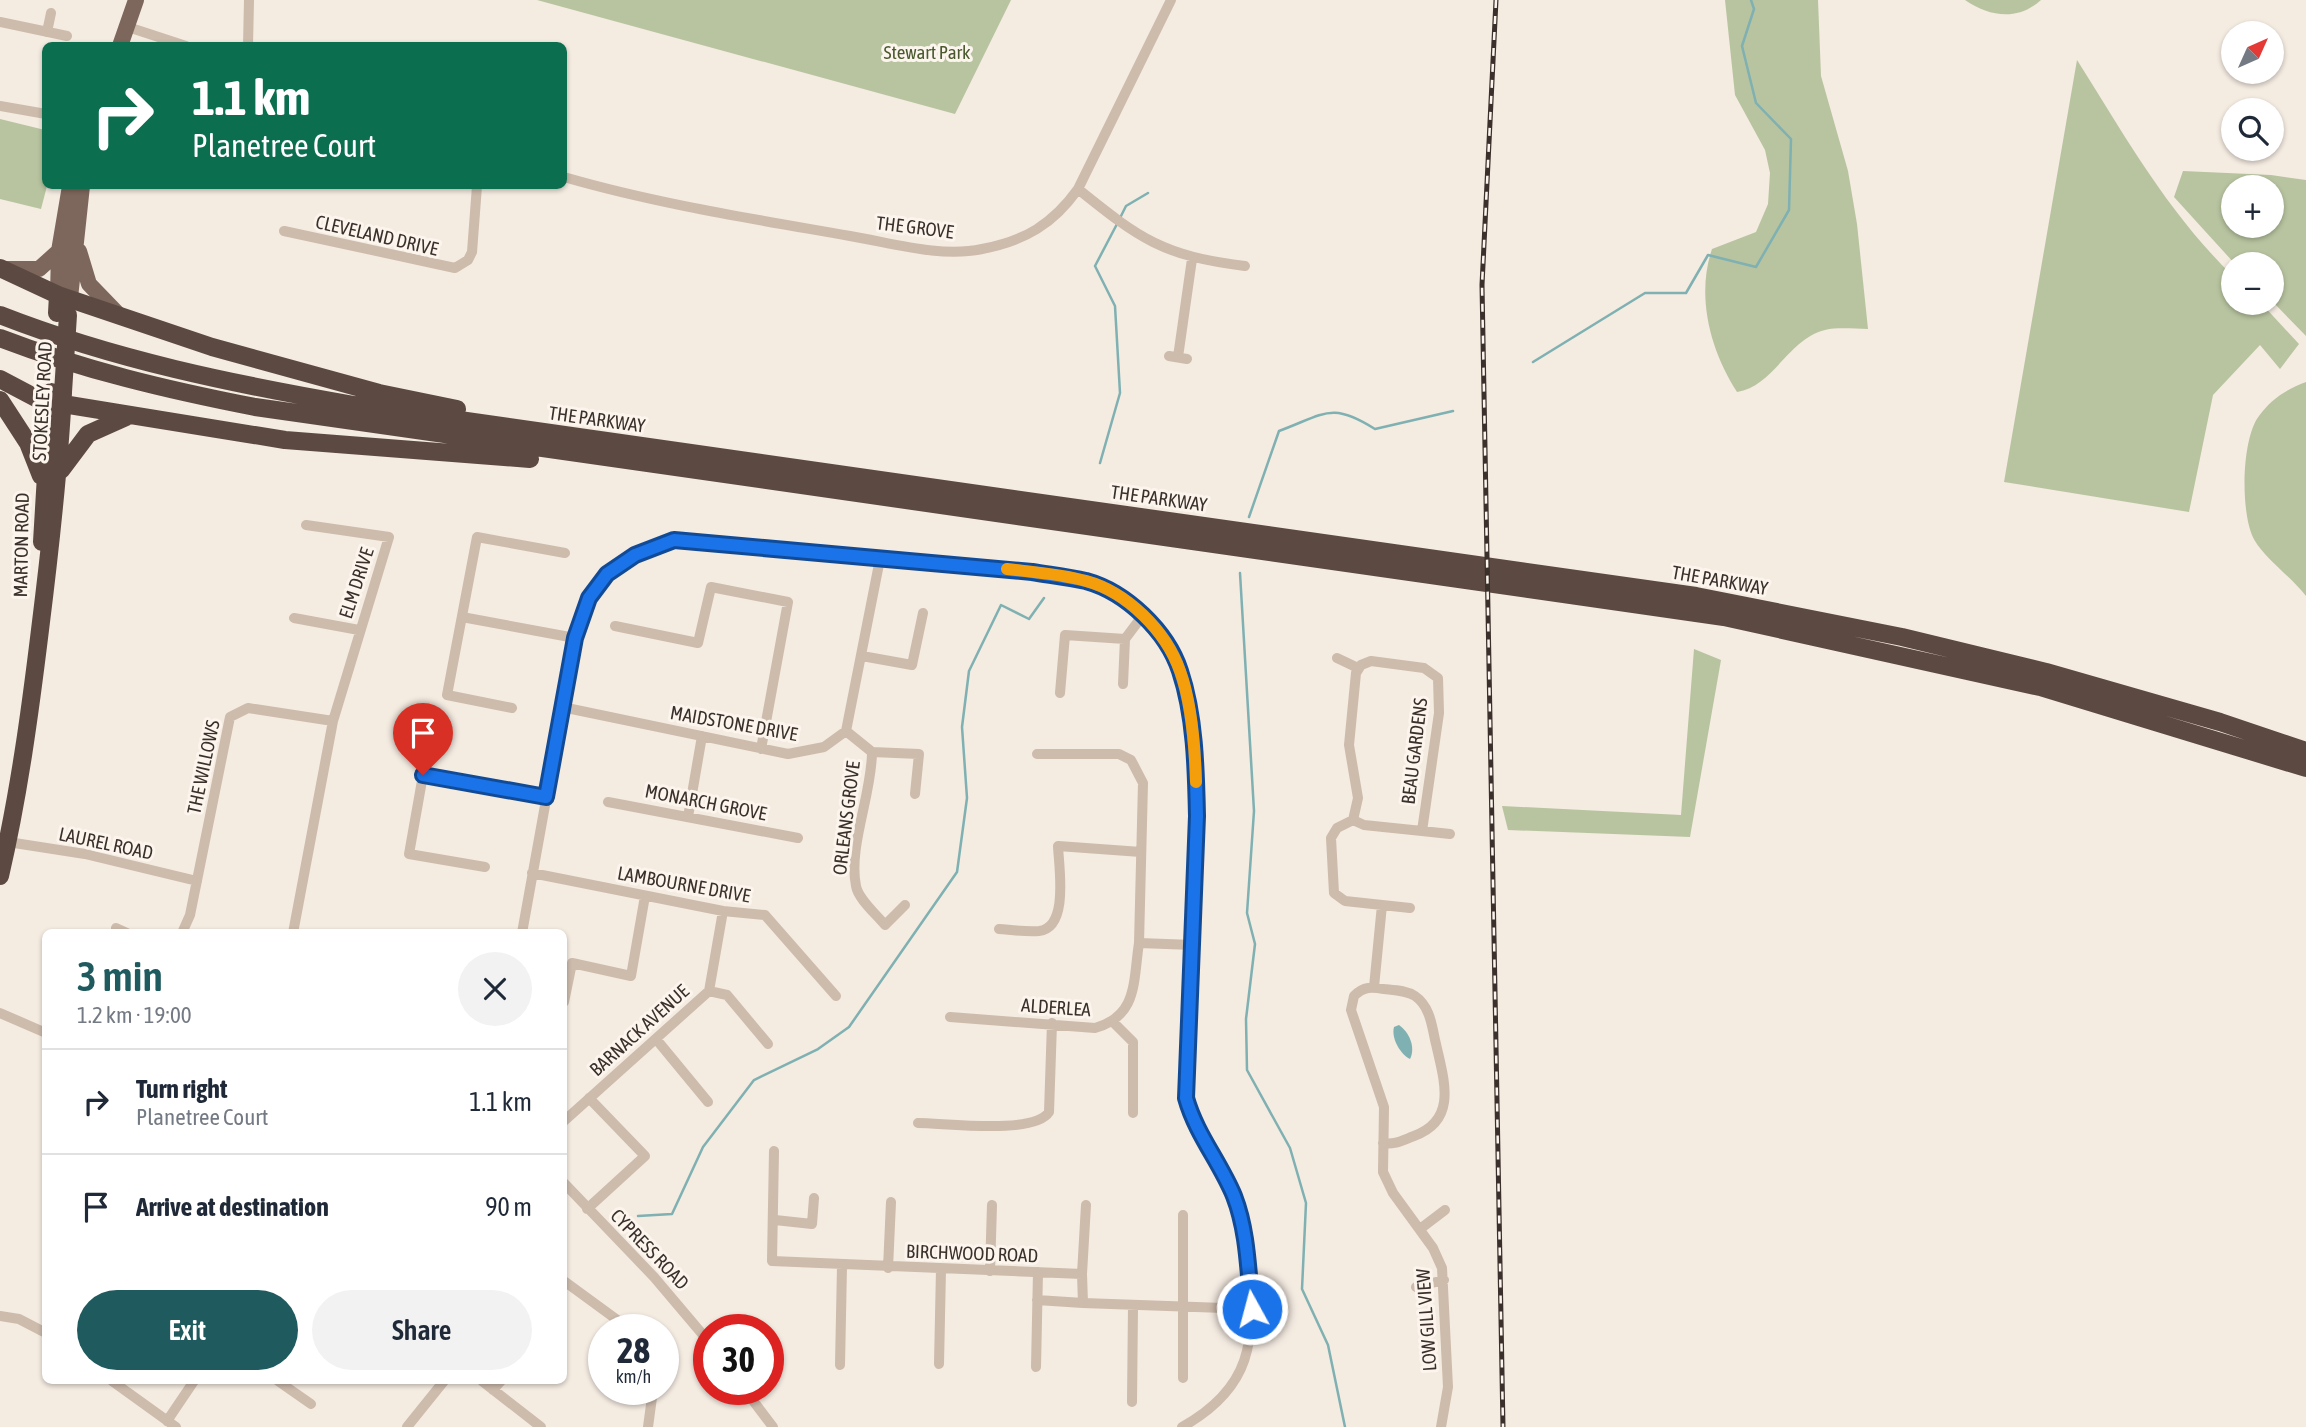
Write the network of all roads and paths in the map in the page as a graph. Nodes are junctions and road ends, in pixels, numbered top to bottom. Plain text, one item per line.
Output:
1 (136, 0) edge
2 (249, 0) edge
3 (1171, 0) edge
4 (51, 13) dead end
5 (0, 22) edge
6 (128, 27) junction
7 (47, 32) junction
8 (67, 36) dead end
9 (122, 42) edge
10 (174, 42) edge
11 (248, 42) edge
12 (0, 106) edge
13 (42, 113) edge
14 (567, 178) edge
15 (69, 189) edge
16 (82, 189) edge
17 (477, 189) edge
18 (1078, 189) junction
19 (284, 231) dead end
20 (75, 234) junction
21 (59, 251) junction
22 (1192, 259) junction
23 (1245, 266) dead end
24 (0, 268) edge
25 (63, 305) junction
26 (117, 313) junction
27 (0, 315) edge
28 (0, 338) edge
29 (1178, 357) dead end
30 (0, 379) edge
31 (57, 396) junction
32 (0, 400) edge
33 (129, 416) junction
34 (623, 444) junction
35 (638, 462) junction
36 (60, 472) junction
37 (44, 486) junction
38 (49, 512) junction
39 (306, 525) dead end
40 (565, 553) dead end
41 (880, 559) junction
42 (923, 613) dead end
43 (1143, 615) junction
44 (462, 617) junction
45 (294, 618) dead end
46 (615, 626) dead end
47 (359, 630) junction
48 (575, 638) junction
49 (1125, 639) junction
50 (862, 656) junction
51 (1337, 658) dead end
52 (1358, 668) junction
53 (1123, 684) dead end
54 (1060, 693) dead end
55 (512, 708) dead end
56 (562, 708) junction
57 (333, 721) junction
58 (846, 731) junction
59 (702, 736) junction
60 (761, 749) junction
61 (2306, 751) edge
62 (872, 752) junction
63 (1037, 754) dead end
64 (2306, 768) edge
65 (915, 794) dead end
66 (546, 797) junction
67 (608, 802) dead end
68 (688, 817) junction
69 (1353, 820) junction
70 (1422, 831) junction
71 (1450, 834) dead end
72 (798, 838) dead end
73 (8, 842) junction
74 (1141, 852) junction
75 (485, 867) dead end
76 (532, 873) junction
77 (0, 876) edge
78 (197, 881) junction
79 (645, 896) junction
80 (905, 905) dead end
81 (1382, 905) junction
82 (1410, 908) dead end
83 (723, 911) junction
84 (183, 929) edge
85 (294, 929) edge
86 (523, 929) edge
87 (999, 929) dead end
88 (1139, 943) junction
89 (1193, 945) junction
90 (567, 987) edge
91 (1374, 988) junction
92 (709, 991) junction
93 (836, 996) dead end
94 (0, 1013) edge
95 (950, 1017) dead end
96 (1052, 1023) junction
97 (1114, 1023) junction
98 (42, 1030) edge
99 (656, 1039) junction
100 (768, 1044) dead end
101 (589, 1098) junction
102 (708, 1102) dead end
103 (1133, 1113) dead end
104 (567, 1118) edge
105 (918, 1123) dead end
106 (1383, 1143) junction
107 (774, 1151) dead end
108 (567, 1186) edge
109 (814, 1198) dead end
110 (891, 1202) dead end
111 (992, 1205) dead end
112 (1086, 1205) dead end
113 (587, 1209) junction
114 (1445, 1210) dead end
115 (1183, 1215) dead end
116 (775, 1220) junction
117 (1420, 1229) junction
118 (842, 1266) junction
119 (888, 1268) junction
120 (941, 1269) junction
121 (990, 1271) junction
122 (1038, 1272) junction
123 (1082, 1274) junction
124 (1444, 1279) junction
125 (567, 1285) edge
126 (1416, 1287) dead end
127 (572, 1290) junction
128 (567, 1296) edge
129 (1037, 1300) junction
130 (1083, 1303) junction
131 (1133, 1306) junction
132 (1182, 1308) junction
133 (1252, 1309) junction
134 (607, 1314) edge
135 (0, 1316) edge
136 (693, 1323) edge
137 (42, 1330) edge
138 (939, 1364) dead end
139 (841, 1365) dead end
140 (1036, 1367) dead end
141 (1182, 1378) dead end
142 (116, 1384) edge
143 (192, 1384) edge
144 (282, 1384) edge
145 (442, 1384) edge
146 (486, 1384) edge
147 (499, 1384) edge
148 (494, 1390) junction
149 (1132, 1402) dead end
150 (312, 1404) dead end
151 (651, 1405) edge
152 (757, 1405) edge
153 (171, 1424) edge
154 (407, 1427) edge
155 (541, 1427) edge
156 (648, 1427) edge
157 (773, 1427) edge
158 (1182, 1427) edge
159 (1441, 1427) edge

1 - 6 main road
2 - 11 street
3 - 18 street, THE GROVE
4 - 7 street
5 - 7 street
6 - 9 main road
6 - 10 street
7 - 8 street
12 - 13 street
14 - 18 street, THE GROVE
15 - 21 main road, STOKESLEY ROAD
16 - 20 main road, STOKESLEY ROAD
17 - 19 street, CLEVELAND DRIVE
18 - 22 street
20 - 25 main road, STOKESLEY ROAD
20 - 26 main road
21 - 24 main road
21 - 25 main road, STOKESLEY ROAD
22 - 23 street
22 - 29 street
24 - 25 highway
25 - 26 highway
25 - 31 highway, STOKESLEY ROAD
26 - 34 highway
27 - 34 highway, THE PARKWAY
28 - 35 highway, THE PARKWAY
30 - 31 highway
31 - 33 highway
31 - 36 highway, STOKESLEY ROAD
31 - 37 highway, MARTON ROAD
32 - 37 highway
33 - 35 highway
33 - 36 highway
34 - 61 highway, THE PARKWAY
35 - 64 highway, THE PARKWAY
36 - 38 highway, STOKESLEY ROAD
37 - 38 highway, MARTON ROAD
38 - 73 highway, MARTON ROAD
39 - 47 street, ELM DRIVE
40 - 44 street
41 - 43 street
41 - 48 street
41 - 50 street
42 - 50 street
43 - 49 street
43 - 89 street
44 - 48 street
44 - 55 street
45 - 47 street
46 - 60 street
47 - 57 street, ELM DRIVE
48 - 56 street
49 - 53 street
49 - 54 street
50 - 58 street
51 - 52 street
52 - 69 street
52 - 70 street, BEAU GARDENS
56 - 59 street, MAIDSTONE DRIVE
56 - 66 street
57 - 78 street, THE WILLOWS
57 - 85 street
58 - 60 street, MAIDSTONE DRIVE
58 - 62 street, ORLEANS GROVE
59 - 60 street, MAIDSTONE DRIVE
59 - 68 street
62 - 65 street
62 - 80 street, ORLEANS GROVE
63 - 74 street, ALDERLEA
66 - 75 street
66 - 76 street
67 - 68 street, MONARCH GROVE
68 - 72 street, MONARCH GROVE
69 - 70 street, BEAU GARDENS
69 - 81 street
70 - 71 street, BEAU GARDENS
73 - 77 highway, MARTON ROAD
73 - 78 street, LAUREL ROAD
74 - 87 street
74 - 88 street, ALDERLEA
76 - 79 street, LAMBOURNE DRIVE
76 - 86 street
78 - 84 street, THE WILLOWS
79 - 83 street, LAMBOURNE DRIVE
79 - 90 street
81 - 82 street
81 - 91 street
83 - 92 street, BARNACK AVENUE
83 - 93 street, LAMBOURNE DRIVE
88 - 89 street
88 - 97 street, ALDERLEA
89 - 133 street
91 - 106 street, LOW GILL VIEW
91 - 106 street
92 - 99 street, BARNACK AVENUE
92 - 100 street
94 - 98 street
95 - 96 street, ALDERLEA
96 - 97 street, ALDERLEA
96 - 105 street
97 - 103 street
99 - 101 street, BARNACK AVENUE
99 - 102 street
101 - 104 street, BARNACK AVENUE
101 - 113 street
106 - 117 street, LOW GILL VIEW
107 - 116 street, BIRCHWOOD ROAD
108 - 113 street, CYPRESS ROAD
109 - 116 street
110 - 119 street
111 - 121 street
112 - 123 street
113 - 136 street, CYPRESS ROAD
114 - 117 street
115 - 132 street
116 - 118 street, BIRCHWOOD ROAD
117 - 124 street, LOW GILL VIEW
118 - 119 street, BIRCHWOOD ROAD
118 - 139 street
119 - 120 street, BIRCHWOOD ROAD
120 - 121 street, BIRCHWOOD ROAD
120 - 138 street
121 - 122 street, BIRCHWOOD ROAD
122 - 123 street, BIRCHWOOD ROAD
122 - 129 street
123 - 130 street
124 - 126 street
124 - 159 street, LOW GILL VIEW
125 - 127 street
127 - 128 street
127 - 134 street
129 - 130 street
129 - 140 street
130 - 131 street
131 - 132 street
131 - 149 street
132 - 133 street
132 - 141 street
133 - 158 street
135 - 137 street
142 - 153 street
143 - 153 street
144 - 150 street
145 - 154 street
146 - 148 street
147 - 148 street
148 - 155 street
151 - 156 street
152 - 157 street

